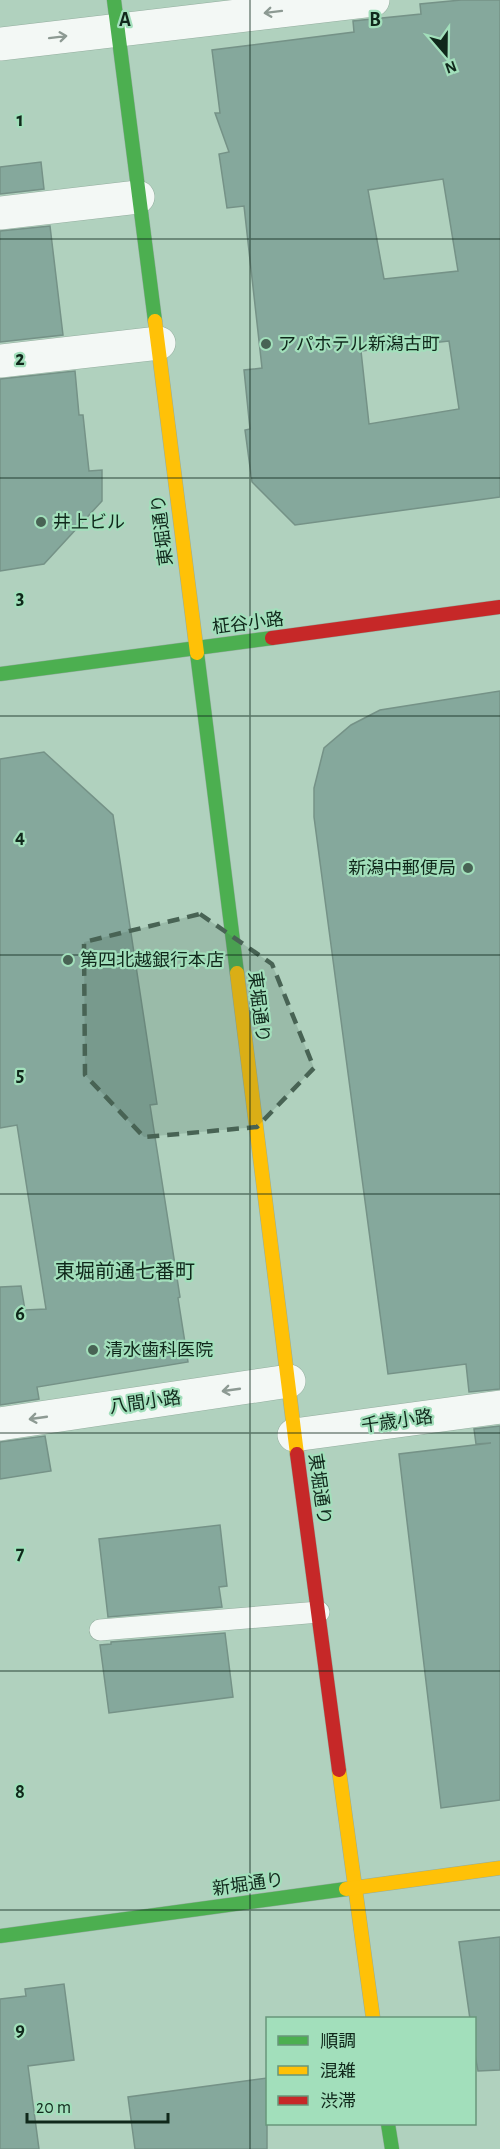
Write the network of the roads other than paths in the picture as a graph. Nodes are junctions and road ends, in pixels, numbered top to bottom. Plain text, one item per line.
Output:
1 (373, 0) edge
2 (116, 15) edge
3 (0, 44) edge
4 (138, 197) junction
5 (0, 213) edge
6 (159, 343) junction
7 (0, 361) edge
8 (500, 608) edge
9 (195, 648) junction
10 (0, 674) edge
11 (289, 1381) junction
12 (500, 1407) edge
13 (0, 1424) edge
14 (294, 1435) junction
15 (319, 1612) junction
16 (100, 1630) dead end
17 (500, 1868) edge
18 (355, 1888) junction
19 (0, 1936) edge
20 (373, 2017) edge
21 (388, 2125) edge
22 (392, 2149) edge

1 -> 2 street
3 -> 2 street
2 - 4 main road, 東堀通り
4 - 5 street
4 - 6 main road, 東堀通り
6 - 7 street
6 - 9 main road, 東堀通り
8 - 9 main road, 柾谷小路
9 - 10 main road, 柾谷小路
9 - 11 main road, 東堀通り
11 -> 13 street, 八間小路
11 - 14 main road, 東堀通り
12 - 14 street, 千歳小路
14 - 15 main road, 東堀通り
15 - 16 lane
15 - 18 main road, 東堀通り
17 - 18 main road, 新堀通り
18 - 19 main road, 新堀通り
18 - 20 main road, 東堀通り
21 - 22 main road

